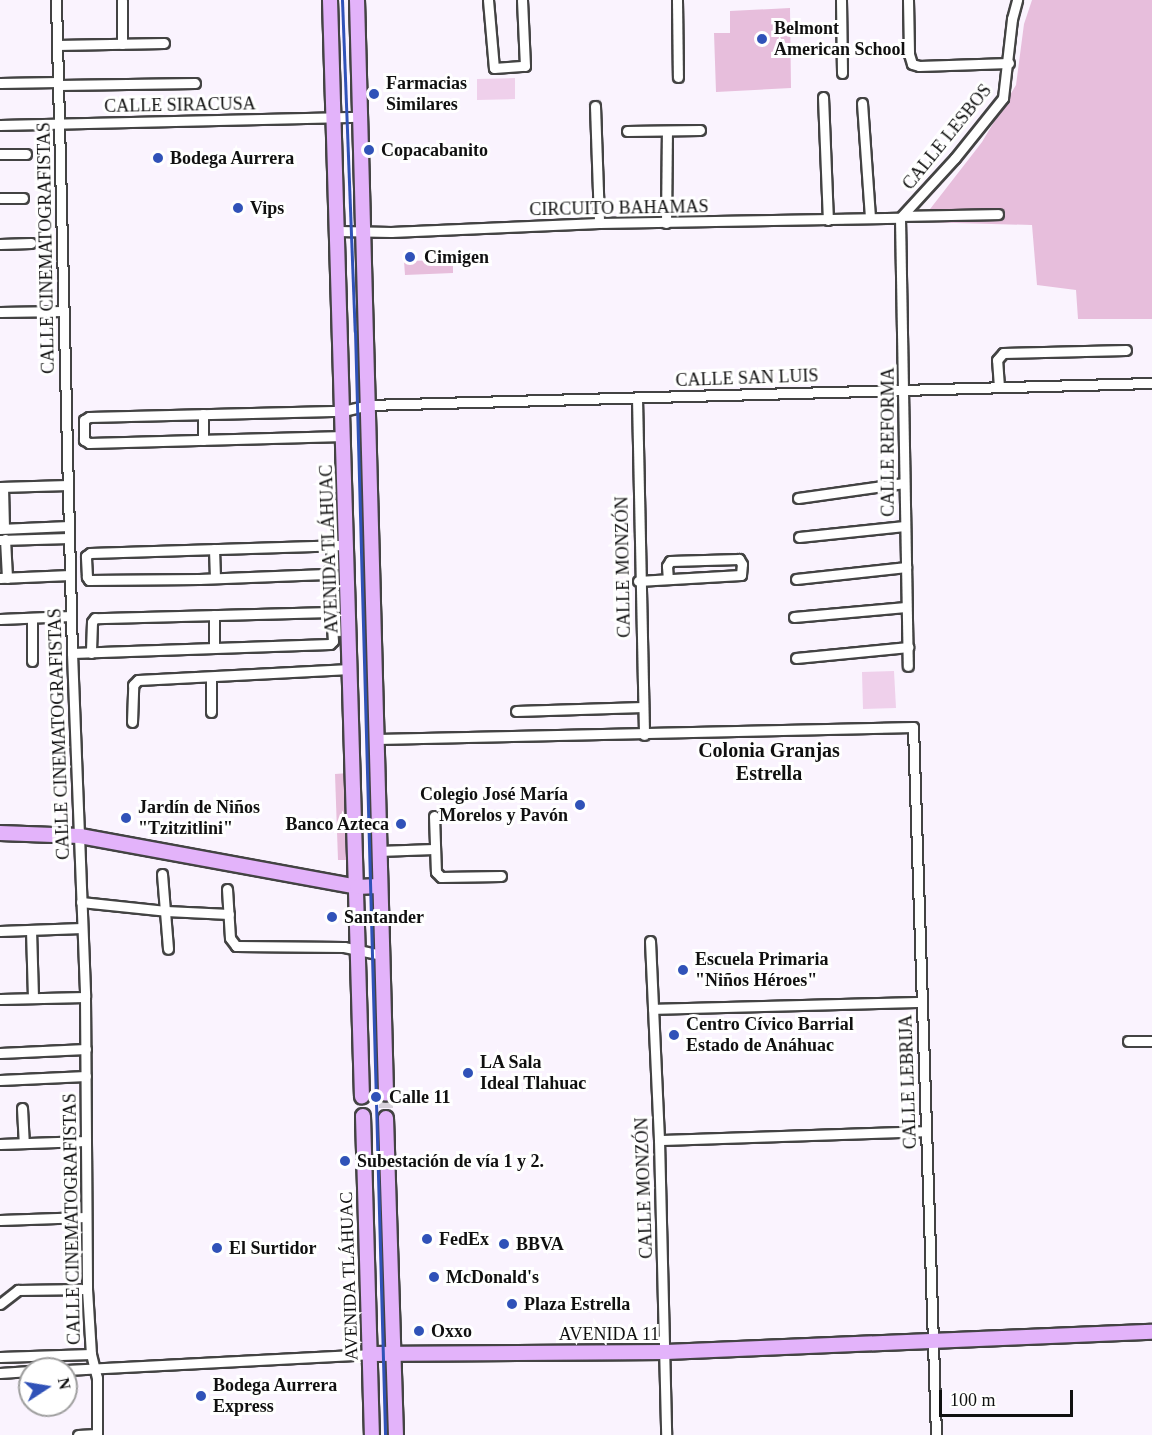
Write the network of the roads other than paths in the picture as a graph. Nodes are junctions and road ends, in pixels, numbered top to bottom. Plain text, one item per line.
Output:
1 (56, 0) edge
2 (122, 0) edge
3 (330, 0) edge
4 (488, 0) edge
5 (522, 0) edge
6 (677, 0) edge
7 (841, 0) edge
8 (908, 0) edge
9 (1017, 0) edge
10 (359, 1) edge
11 (164, 43) dead end
12 (122, 44) junction
13 (57, 45) junction
14 (1009, 63) junction
15 (842, 73) dead end
16 (678, 77) dead end
17 (0, 83) edge
18 (58, 83) junction
19 (195, 83) dead end
20 (824, 97) dead end
21 (861, 103) dead end
22 (595, 106) dead end
23 (360, 117) junction
24 (333, 118) junction
25 (60, 124) junction
26 (0, 125) edge
27 (700, 130) dead end
28 (667, 131) junction
29 (627, 132) dead end
30 (26, 153) dead end
31 (0, 154) edge
32 (0, 198) edge
33 (23, 198) dead end
34 (999, 214) dead end
35 (902, 217) junction
36 (870, 218) junction
37 (828, 220) junction
38 (598, 223) junction
39 (666, 223) junction
40 (338, 231) junction
41 (364, 231) junction
42 (31, 243) dead end
43 (0, 244) edge
44 (64, 311) junction
45 (0, 312) edge
46 (1126, 350) dead end
47 (1152, 383) edge
48 (999, 387) junction
49 (905, 389) junction
50 (637, 398) junction
51 (368, 405) junction
52 (343, 411) junction
53 (203, 414) junction
54 (344, 436) junction
55 (203, 440) junction
56 (904, 483) junction
57 (68, 484) junction
58 (1, 487) edge
59 (798, 498) dead end
60 (69, 526) junction
61 (904, 526) junction
62 (2, 529) edge
63 (799, 537) dead end
64 (69, 538) junction
65 (2, 540) edge
66 (332, 545) junction
67 (347, 545) junction
68 (214, 549) junction
69 (906, 567) junction
70 (70, 575) junction
71 (4, 578) edge
72 (215, 578) junction
73 (668, 579) junction
74 (796, 579) dead end
75 (638, 581) junction
76 (906, 607) junction
77 (214, 615) junction
78 (71, 616) junction
79 (794, 617) dead end
80 (32, 618) junction
81 (0, 619) edge
82 (908, 647) junction
83 (214, 648) junction
84 (92, 652) junction
85 (72, 653) junction
86 (796, 658) dead end
87 (32, 661) dead end
88 (908, 666) dead end
89 (350, 669) junction
90 (211, 677) junction
91 (643, 706) junction
92 (516, 711) dead end
93 (211, 712) dead end
94 (132, 722) dead end
95 (644, 735) junction
96 (376, 739) junction
97 (434, 816) dead end
98 (0, 833) edge
99 (80, 836) junction
100 (434, 849) junction
101 (378, 851) junction
102 (162, 874) dead end
103 (501, 876) dead end
104 (378, 886) junction
105 (357, 888) junction
106 (227, 889) dead end
107 (81, 902) junction
108 (166, 911) junction
109 (229, 914) junction
110 (82, 928) junction
111 (31, 930) junction
112 (0, 931) edge
113 (650, 941) dead end
114 (168, 949) dead end
115 (358, 950) junction
116 (382, 955) junction
117 (85, 997) junction
118 (33, 998) junction
119 (0, 999) edge
120 (922, 1002) junction
121 (653, 1009) junction
122 (1128, 1041) dead end
123 (1152, 1041) edge
124 (86, 1049) junction
125 (0, 1053) edge
126 (86, 1076) junction
127 (0, 1080) edge
128 (386, 1094) tunnel mouth
129 (362, 1096) dead end
130 (22, 1108) dead end
131 (363, 1116) dead end
132 (386, 1118) tunnel mouth
133 (926, 1131) junction
134 (659, 1140) junction
135 (86, 1141) junction
136 (24, 1143) junction
137 (0, 1144) edge
138 (86, 1217) junction
139 (0, 1220) edge
140 (87, 1289) junction
141 (0, 1304) edge
142 (1152, 1332) edge
143 (933, 1340) junction
144 (666, 1352) junction
145 (91, 1354) junction
146 (369, 1354) junction
147 (393, 1354) junction
148 (0, 1357) edge
149 (94, 1368) junction
150 (78, 1369) edge
151 (18, 1372) edge
152 (0, 1373) edge
153 (78, 1435) edge
154 (97, 1435) edge
155 (372, 1435) edge
156 (396, 1435) edge
157 (666, 1435) edge
158 (936, 1435) edge

1 - 13 street, CALLE CINEMATOGRAFISTAS
2 - 12 street
3 - 24 main road, AVENIDA TLÁHUAC
4 - 5 street
6 - 16 street
7 - 15 street
8 - 14 street
9 - 14 street, CALLE LESBOS
10 - 23 main road
11 - 12 street
12 - 13 street
13 - 18 street, CALLE CINEMATOGRAFISTAS
14 - 35 street, CALLE LESBOS
17 - 18 street
18 - 19 street
18 - 25 street, CALLE CINEMATOGRAFISTAS
20 - 37 street
21 - 36 street
22 - 38 street
23 - 24 street, CALLE SIRACUSA
23 - 41 main road
24 - 25 street, CALLE SIRACUSA
24 - 40 main road, AVENIDA TLÁHUAC
25 - 26 street, CALLE SIRACUSA
25 - 44 street, CALLE CINEMATOGRAFISTAS
27 - 28 street
28 - 29 street
28 - 39 street
30 - 31 street
32 - 33 street
34 - 35 street, CIRCUITO BAHAMAS
35 - 36 street, CIRCUITO BAHAMAS
35 - 49 street, CALLE REFORMA
36 - 37 street, CIRCUITO BAHAMAS
37 - 39 street, CIRCUITO BAHAMAS
38 - 39 street, CIRCUITO BAHAMAS
38 - 41 street, CIRCUITO BAHAMAS
40 - 41 street, CIRCUITO BAHAMAS
40 - 52 main road, AVENIDA TLÁHUAC
41 - 51 main road
42 - 43 street
44 - 45 street
44 - 57 street, CALLE CINEMATOGRAFISTAS
46 - 48 street
47 - 48 street, CALLE SAN LUIS
48 - 49 street, CALLE SAN LUIS
49 - 50 street, CALLE SAN LUIS
49 - 56 street, CALLE REFORMA
50 - 51 street, CALLE SAN LUIS
50 - 75 street, CALLE MONZÓN
51 - 52 street, CALLE SAN LUIS
51 - 96 main road
52 - 53 street, CALLE SAN LUIS
52 - 54 main road, AVENIDA TLÁHUAC
53 - 55 street
53 - 55 street, CALLE SAN LUIS
54 - 55 street
54 - 67 main road, AVENIDA TLÁHUAC
56 - 59 street
56 - 61 street, CALLE REFORMA
57 - 58 street
57 - 60 street, CALLE CINEMATOGRAFISTAS
58 - 62 street
60 - 62 street
60 - 64 street, CALLE CINEMATOGRAFISTAS
61 - 63 street
61 - 69 street, CALLE REFORMA
64 - 65 street
64 - 70 street, CALLE CINEMATOGRAFISTAS
65 - 71 street
66 - 67 street
66 - 68 street
66 - 72 street
67 - 89 main road, AVENIDA TLÁHUAC
68 - 72 street
68 - 72 street
69 - 74 street
69 - 76 street, CALLE REFORMA
70 - 71 street
70 - 78 street, CALLE CINEMATOGRAFISTAS
73 - 73 street
73 - 75 street
75 - 91 street, CALLE MONZÓN
76 - 79 street
76 - 82 street, CALLE REFORMA
77 - 83 street
77 - 83 street
77 - 84 street
78 - 80 street
78 - 85 street, CALLE CINEMATOGRAFISTAS
80 - 81 street
80 - 87 street
82 - 86 street
82 - 88 street, CALLE REFORMA
83 - 84 street
84 - 85 street
85 - 99 street, CALLE CINEMATOGRAFISTAS
89 - 90 street
89 - 105 main road, AVENIDA TLÁHUAC
90 - 93 street
90 - 94 street
91 - 92 street
91 - 95 street, CALLE MONZÓN
95 - 96 street
95 - 120 street, CALLE LEBRIJA
96 - 101 main road
97 - 100 street
98 - 99 main road
99 - 105 main road
99 - 107 street, CALLE CINEMATOGRAFISTAS
100 - 101 street
100 - 103 street
101 - 104 main road
102 - 108 street
104 - 105 main road
104 - 116 main road
105 - 115 main road, AVENIDA TLÁHUAC
106 - 109 street
107 - 108 street
107 - 110 street, CALLE CINEMATOGRAFISTAS
108 - 109 street
108 - 114 street
109 - 115 street
110 - 111 street
110 - 117 street, CALLE CINEMATOGRAFISTAS
111 - 112 street
111 - 118 street
113 - 121 street, CALLE MONZÓN
115 - 116 street
115 - 129 main road, AVENIDA TLÁHUAC
116 - 128 main road
117 - 118 street
117 - 124 street, CALLE CINEMATOGRAFISTAS
118 - 119 street
120 - 121 street
120 - 133 street, CALLE LEBRIJA
121 - 134 street, CALLE MONZÓN
122 - 123 street
124 - 125 street
124 - 126 street, CALLE CINEMATOGRAFISTAS
126 - 127 street
126 - 135 street, CALLE CINEMATOGRAFISTAS
130 - 136 street
131 - 146 main road, AVENIDA TLÁHUAC
132 - 147 main road
133 - 134 street
133 - 143 street, CALLE LEBRIJA
134 - 144 street, CALLE MONZÓN
135 - 136 street
135 - 138 street, CALLE CINEMATOGRAFISTAS
136 - 137 street
138 - 139 street
138 - 140 street, CALLE CINEMATOGRAFISTAS
140 - 141 street
140 - 145 street, CALLE CINEMATOGRAFISTAS
142 - 143 main road, AVENIDA 11
143 - 144 main road, AVENIDA 11
143 - 158 street, CALLE LEBRIJA
144 - 147 main road, AVENIDA 11
144 - 157 street, CALLE MONZÓN
145 - 148 street
145 - 149 street, CALLE CINEMATOGRAFISTAS
146 - 147 main road, AVENIDA 11
146 - 149 street, AVENIDA 11
146 - 155 main road, AVENIDA TLÁHUAC
147 - 156 main road
149 - 150 street, AVENIDA 11
149 - 154 street, CALLE CINEMATOGRAFISTAS
151 - 152 street
153 - 154 street

